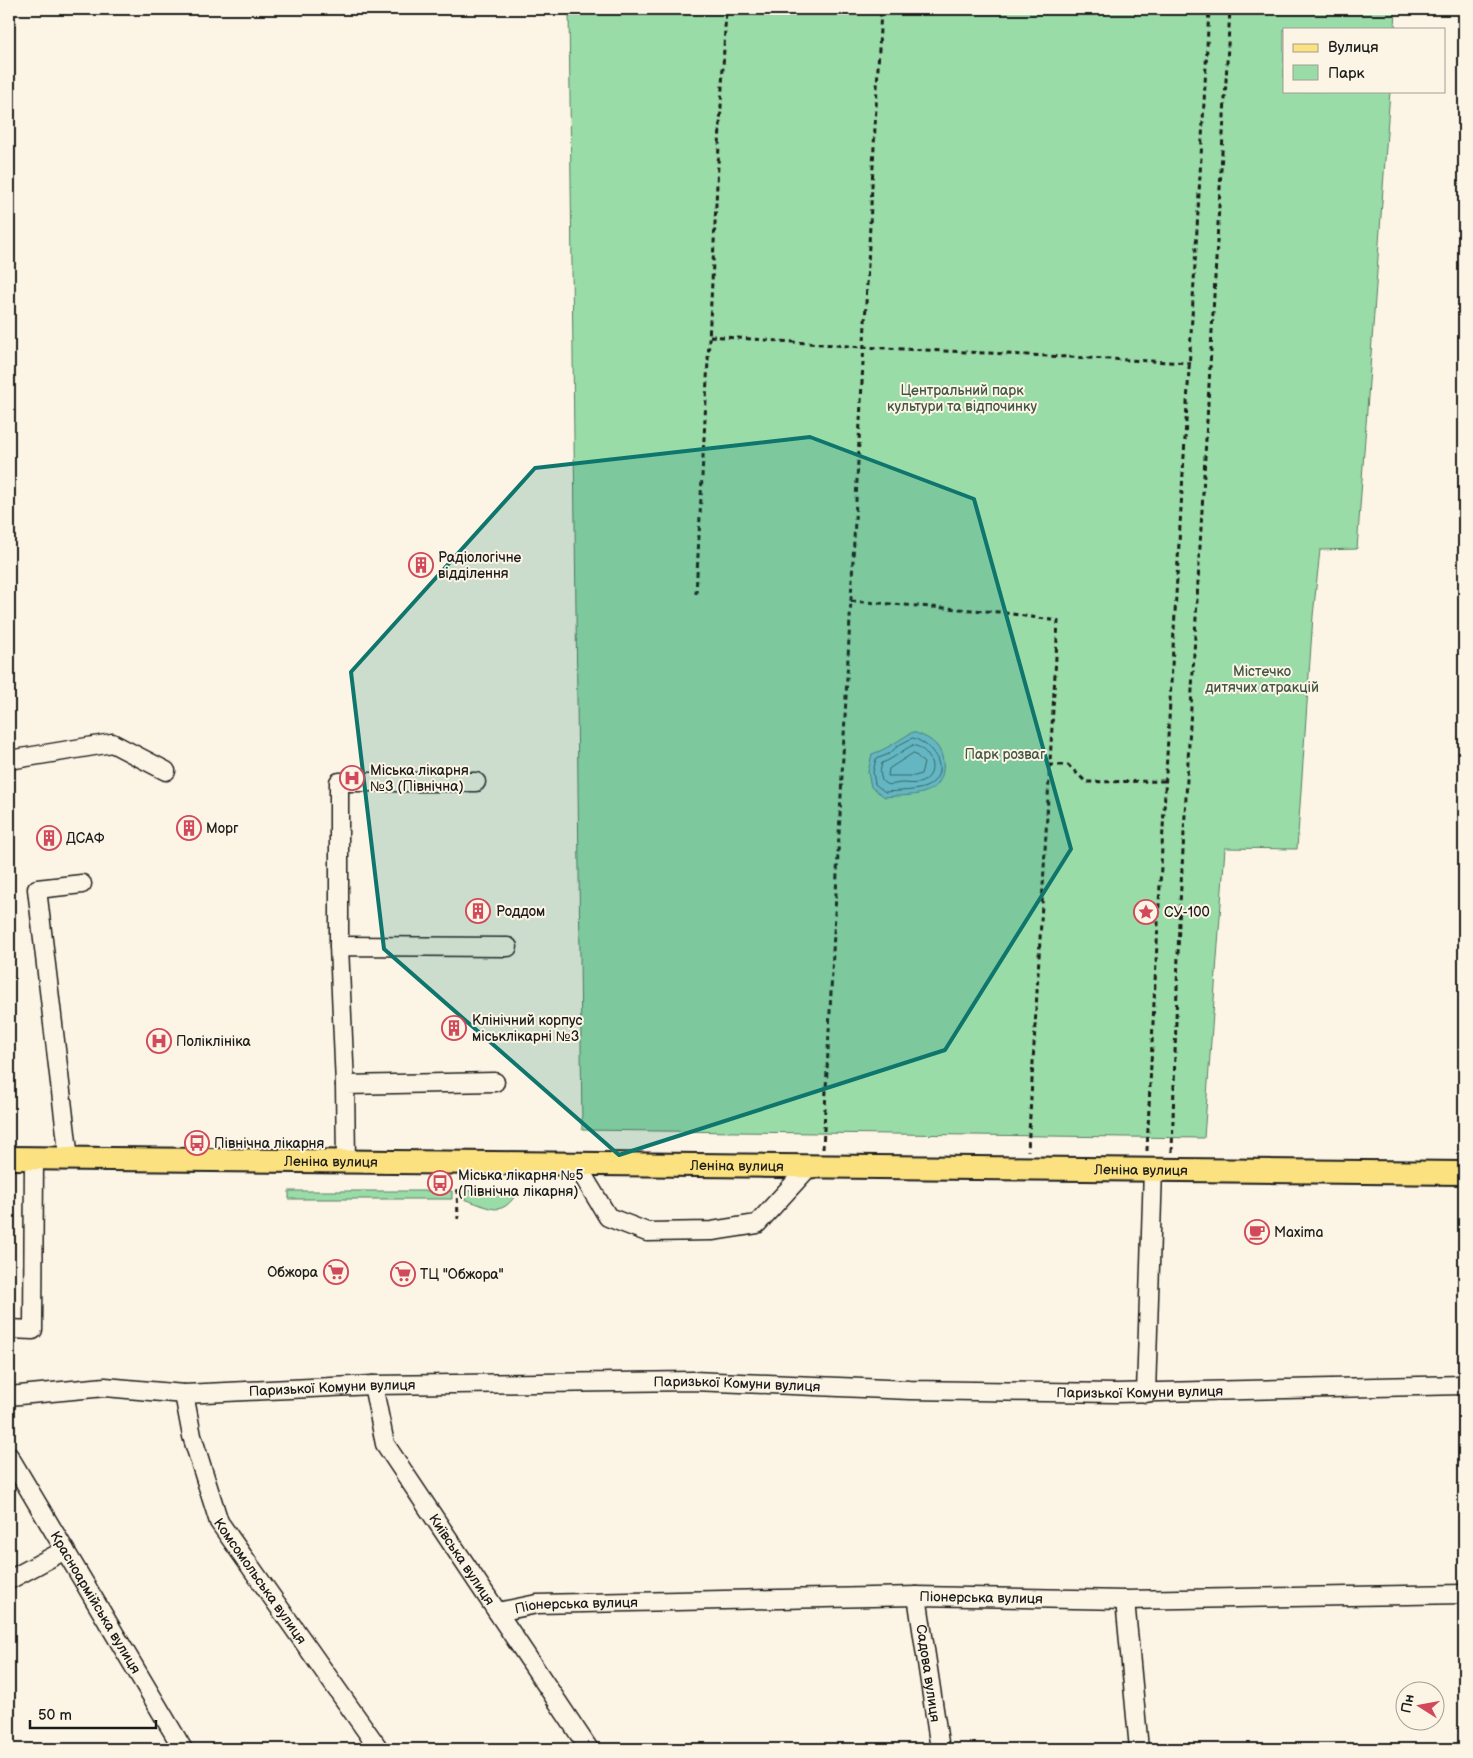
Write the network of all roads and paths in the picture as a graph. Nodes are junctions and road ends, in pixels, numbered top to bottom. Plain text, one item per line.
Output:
1 (726, 9) edge
2 (880, 9) edge
3 (1209, 9) edge
4 (1230, 9) edge
5 (710, 336) junction
6 (863, 347) junction
7 (1191, 363) junction
8 (696, 594) dead end
9 (851, 601) junction
10 (9, 760) edge
11 (1049, 764) junction
12 (166, 771) dead end
13 (476, 782) dead end
14 (1166, 782) junction
15 (82, 884) dead end
16 (338, 946) junction
17 (508, 947) dead end
18 (495, 1082) dead end
19 (345, 1085) junction
20 (9, 1158) edge
21 (34, 1158) junction
22 (70, 1159) junction
23 (346, 1161) junction
24 (576, 1164) junction
25 (816, 1167) junction
26 (1027, 1169) junction
27 (1157, 1169) junction
28 (1464, 1174) edge
29 (458, 1190) dead end
30 (458, 1219) dead end
31 (9, 1329) edge
32 (373, 1385) junction
33 (1464, 1385) edge
34 (1146, 1392) junction
35 (184, 1394) junction
36 (9, 1396) edge
37 (9, 1456) edge
38 (65, 1550) junction
39 (9, 1580) edge
40 (1464, 1594) edge
41 (917, 1596) junction
42 (1125, 1600) junction
43 (498, 1612) junction
44 (184, 1749) edge
45 (379, 1749) edge
46 (589, 1749) edge
47 (940, 1749) edge
48 (1138, 1749) edge

1 - 5 path
2 - 6 path
3 - 7 path
4 - 27 path
5 - 6 path
5 - 8 path
6 - 7 path
6 - 9 path
7 - 14 path
9 - 11 path
9 - 25 path
10 - 12 street
11 - 14 path
11 - 26 path
13 - 16 street
14 - 27 path
15 - 22 street
16 - 17 street
16 - 19 street
18 - 19 street
19 - 23 street
20 - 21 main road, Леніна вулиця
21 - 22 main road, Леніна вулиця
21 - 31 street
22 - 23 main road, Леніна вулиця
23 - 24 main road, Леніна вулиця
24 - 25 main road, Леніна вулиця
24 - 25 street
25 - 26 main road, Леніна вулиця
26 - 27 main road, Леніна вулиця
27 - 28 main road, Леніна вулиця
27 - 34 street
29 - 30 path
32 - 34 street, Паризької Комуни вулиця
32 - 35 street, Паризької Комуни вулиця
32 - 43 street, Київська вулиця
33 - 34 street, Паризької Комуни вулиця
35 - 36 street, Паризької Комуни вулиця
35 - 45 street, Комсомольська вулиця
37 - 38 street, Красноармійська вулиця
38 - 39 street
38 - 44 street, Красноармійська вулиця
40 - 42 street, Піонерська вулиця
41 - 42 street, Піонерська вулиця
41 - 43 street, Піонерська вулиця
41 - 47 street, Садова вулиця
42 - 48 street
43 - 46 street, Київська вулиця

